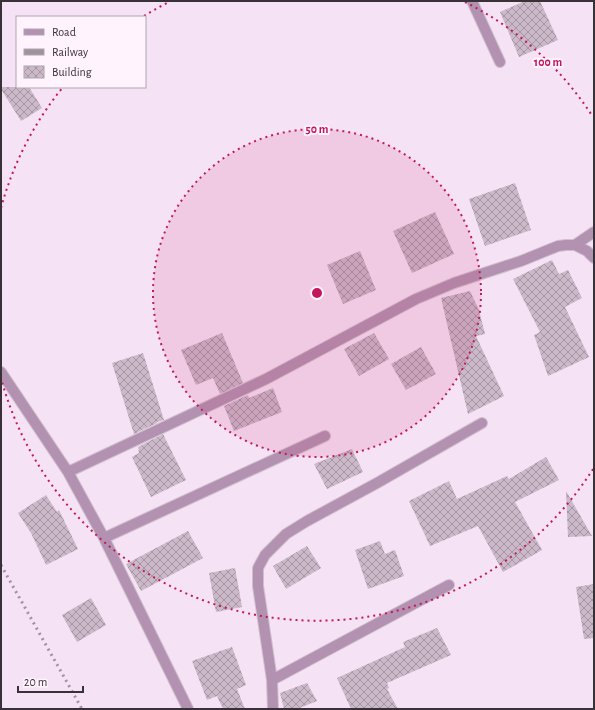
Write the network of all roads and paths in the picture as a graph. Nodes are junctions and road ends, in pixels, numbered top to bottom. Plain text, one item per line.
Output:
1 (472, 1) edge
2 (500, 62) dead end
3 (594, 232) edge
4 (575, 245) junction
5 (594, 258) edge
6 (1, 372) edge
7 (482, 423) dead end
8 (325, 436) dead end
9 (68, 472) junction
10 (104, 538) junction
11 (449, 585) dead end
12 (272, 680) junction
13 (188, 709) edge
14 (273, 709) edge

1 - 2 street
3 - 4 street
4 - 5 street
4 - 9 street
6 - 9 street
7 - 12 street
8 - 10 street
9 - 10 street
10 - 13 street
11 - 12 street
12 - 14 street

